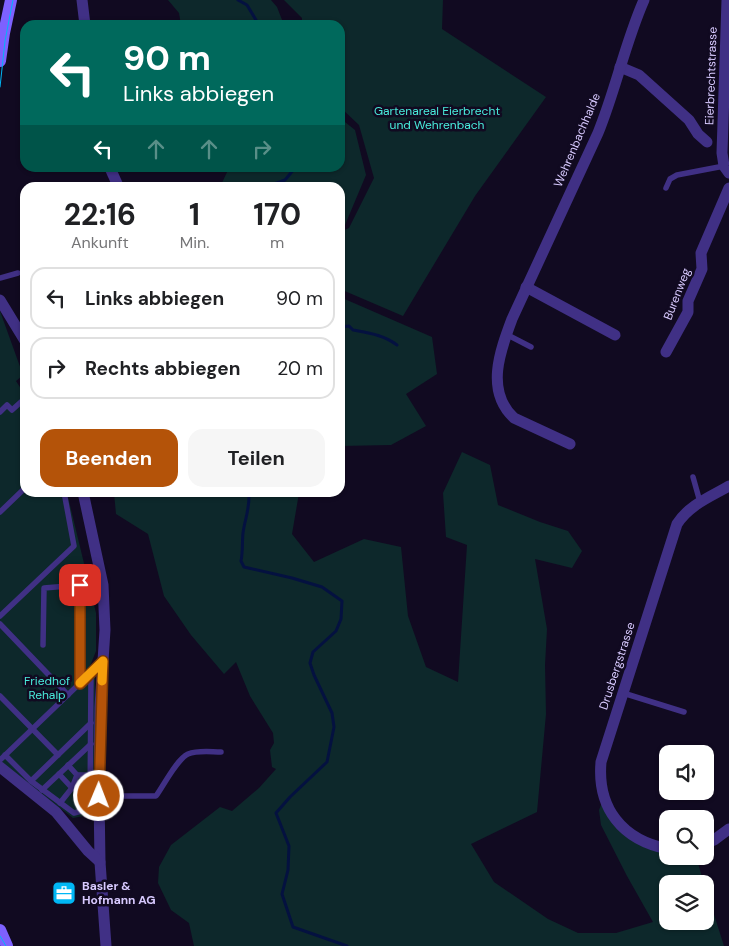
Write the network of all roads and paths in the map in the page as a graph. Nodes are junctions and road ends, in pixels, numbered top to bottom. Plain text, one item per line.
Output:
1 (82, 0) edge
2 (644, 0) edge
3 (727, 0) edge
4 (7, 6) edge
5 (84, 20) edge
6 (0, 61) edge
7 (620, 67) junction
8 (707, 142) dead end
9 (726, 169) edge
10 (666, 188) dead end
11 (729, 188) edge
12 (18, 273) dead end
13 (0, 278) edge
14 (526, 287) junction
15 (0, 300) edge
16 (20, 333) edge
17 (506, 334) junction
18 (616, 335) dead end
19 (531, 347) dead end
20 (666, 352) dead end
21 (20, 403) edge
22 (0, 412) edge
23 (570, 444) dead end
24 (693, 478) dead end
25 (729, 486) edge
26 (20, 493) edge
27 (65, 497) edge
28 (84, 497) edge
29 (700, 502) junction
30 (0, 512) edge
31 (37, 580) junction
32 (44, 588) junction
33 (0, 616) edge
34 (0, 624) edge
35 (43, 645) dead end
36 (103, 661) junction
37 (91, 672) junction
38 (80, 684) junction
39 (623, 693) junction
40 (68, 695) junction
41 (0, 696) edge
42 (684, 712) dead end
43 (91, 723) junction
44 (32, 729) junction
45 (91, 744) junction
46 (221, 752) dead end
47 (5, 755) junction
48 (58, 755) junction
49 (0, 760) edge
50 (68, 765) junction
51 (0, 767) edge
52 (59, 774) junction
53 (77, 775) junction
54 (90, 775) junction
55 (31, 781) junction
56 (72, 788) junction
57 (42, 790) junction
58 (95, 792) junction
59 (60, 803) junction
60 (729, 829) edge
61 (714, 840) edge
62 (659, 847) edge
63 (100, 862) junction
64 (0, 930) edge
65 (7, 946) edge
66 (106, 946) edge

1 - 5 street
2 - 7 street, Wehrenbachhalde
3 - 9 street, Eierbrechtstrasse
4 - 6 main road
7 - 8 street
7 - 14 street, Wehrenbachhalde
9 - 10 lane
11 - 20 street, Burenweg
12 - 13 lane
14 - 17 street, Wehrenbachhalde
14 - 18 street
15 - 16 street
17 - 19 lane
17 - 23 street, Wehrenbachhalde
21 - 22 lane
24 - 29 lane
25 - 29 street, Drusbergstrasse
26 - 30 lane
27 - 31 lane
28 - 36 street
29 - 39 street, Drusbergstrasse
31 - 32 lane
31 - 33 lane
32 - 35 lane
32 - 38 lane
34 - 40 lane
36 - 37 lane
36 - 58 street
37 - 38 lane
37 - 43 lane
38 - 40 lane
39 - 42 lane
39 - 62 street, Drusbergstrasse
40 - 44 lane
41 - 44 lane
43 - 45 lane
43 - 48 lane
44 - 47 lane
44 - 48 lane
45 - 50 lane
45 - 54 lane
46 - 58 lane
47 - 49 lane
47 - 55 lane
48 - 55 lane
50 - 52 lane
50 - 53 lane
51 - 63 street
52 - 56 lane
52 - 57 lane
53 - 54 lane
53 - 56 lane
54 - 58 lane
55 - 57 lane
56 - 58 lane
56 - 59 lane
57 - 59 lane
58 - 59 lane
58 - 63 street
60 - 61 street
63 - 66 street
64 - 65 main road

